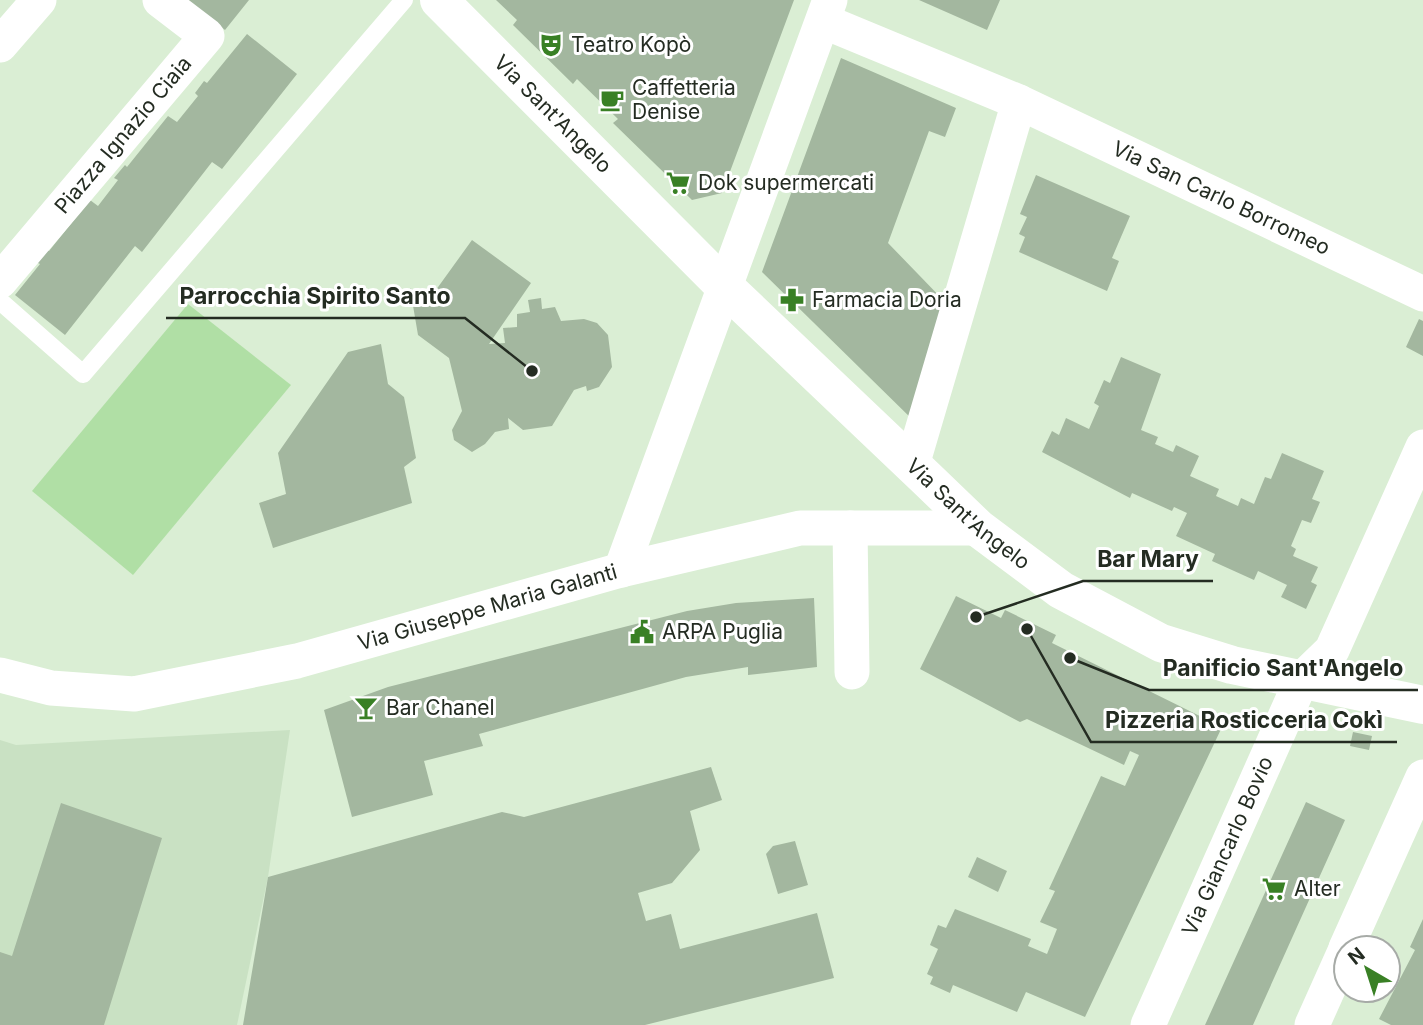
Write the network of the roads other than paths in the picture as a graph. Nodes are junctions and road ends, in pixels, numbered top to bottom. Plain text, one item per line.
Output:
1 (39, 0) edge
2 (160, 0) edge
3 (404, 0) edge
4 (439, 0) edge
5 (827, 10) edge
6 (0, 45) edge
7 (1020, 102) junction
8 (0, 281) edge
9 (725, 286) junction
10 (1423, 294) edge
11 (0, 301) edge
12 (1423, 447) edge
13 (912, 466) junction
14 (850, 528) junction
15 (978, 528) junction
16 (621, 570) junction
17 (852, 673) dead end
18 (0, 675) edge
19 (1302, 679) junction
20 (1423, 705) edge
21 (1423, 778) edge
22 (1352, 934) edge
23 (1332, 980) edge
24 (1148, 1025) edge
25 (1312, 1025) edge

1 - 6 street
2 - 8 street, Piazza Ignazio Ciaia
3 - 11 lane
4 - 9 street, Via Sant'Angelo
5 - 7 street, Via San Carlo Borromeo
5 - 9 street
7 - 10 street, Via San Carlo Borromeo
7 - 13 street
9 - 13 street, Via Sant'Angelo
9 - 16 street
12 - 19 street, Via Giancarlo Bovio
13 - 15 street, Via Sant'Angelo
14 - 15 street, Via Giuseppe Maria Galanti
14 - 16 street, Via Giuseppe Maria Galanti
14 - 17 street
15 - 19 street, Via Sant'Angelo
16 - 18 street, Via Giuseppe Maria Galanti
19 - 20 street, Via Sant'Angelo
19 - 24 street, Via Giancarlo Bovio
21 - 22 street
23 - 25 street

